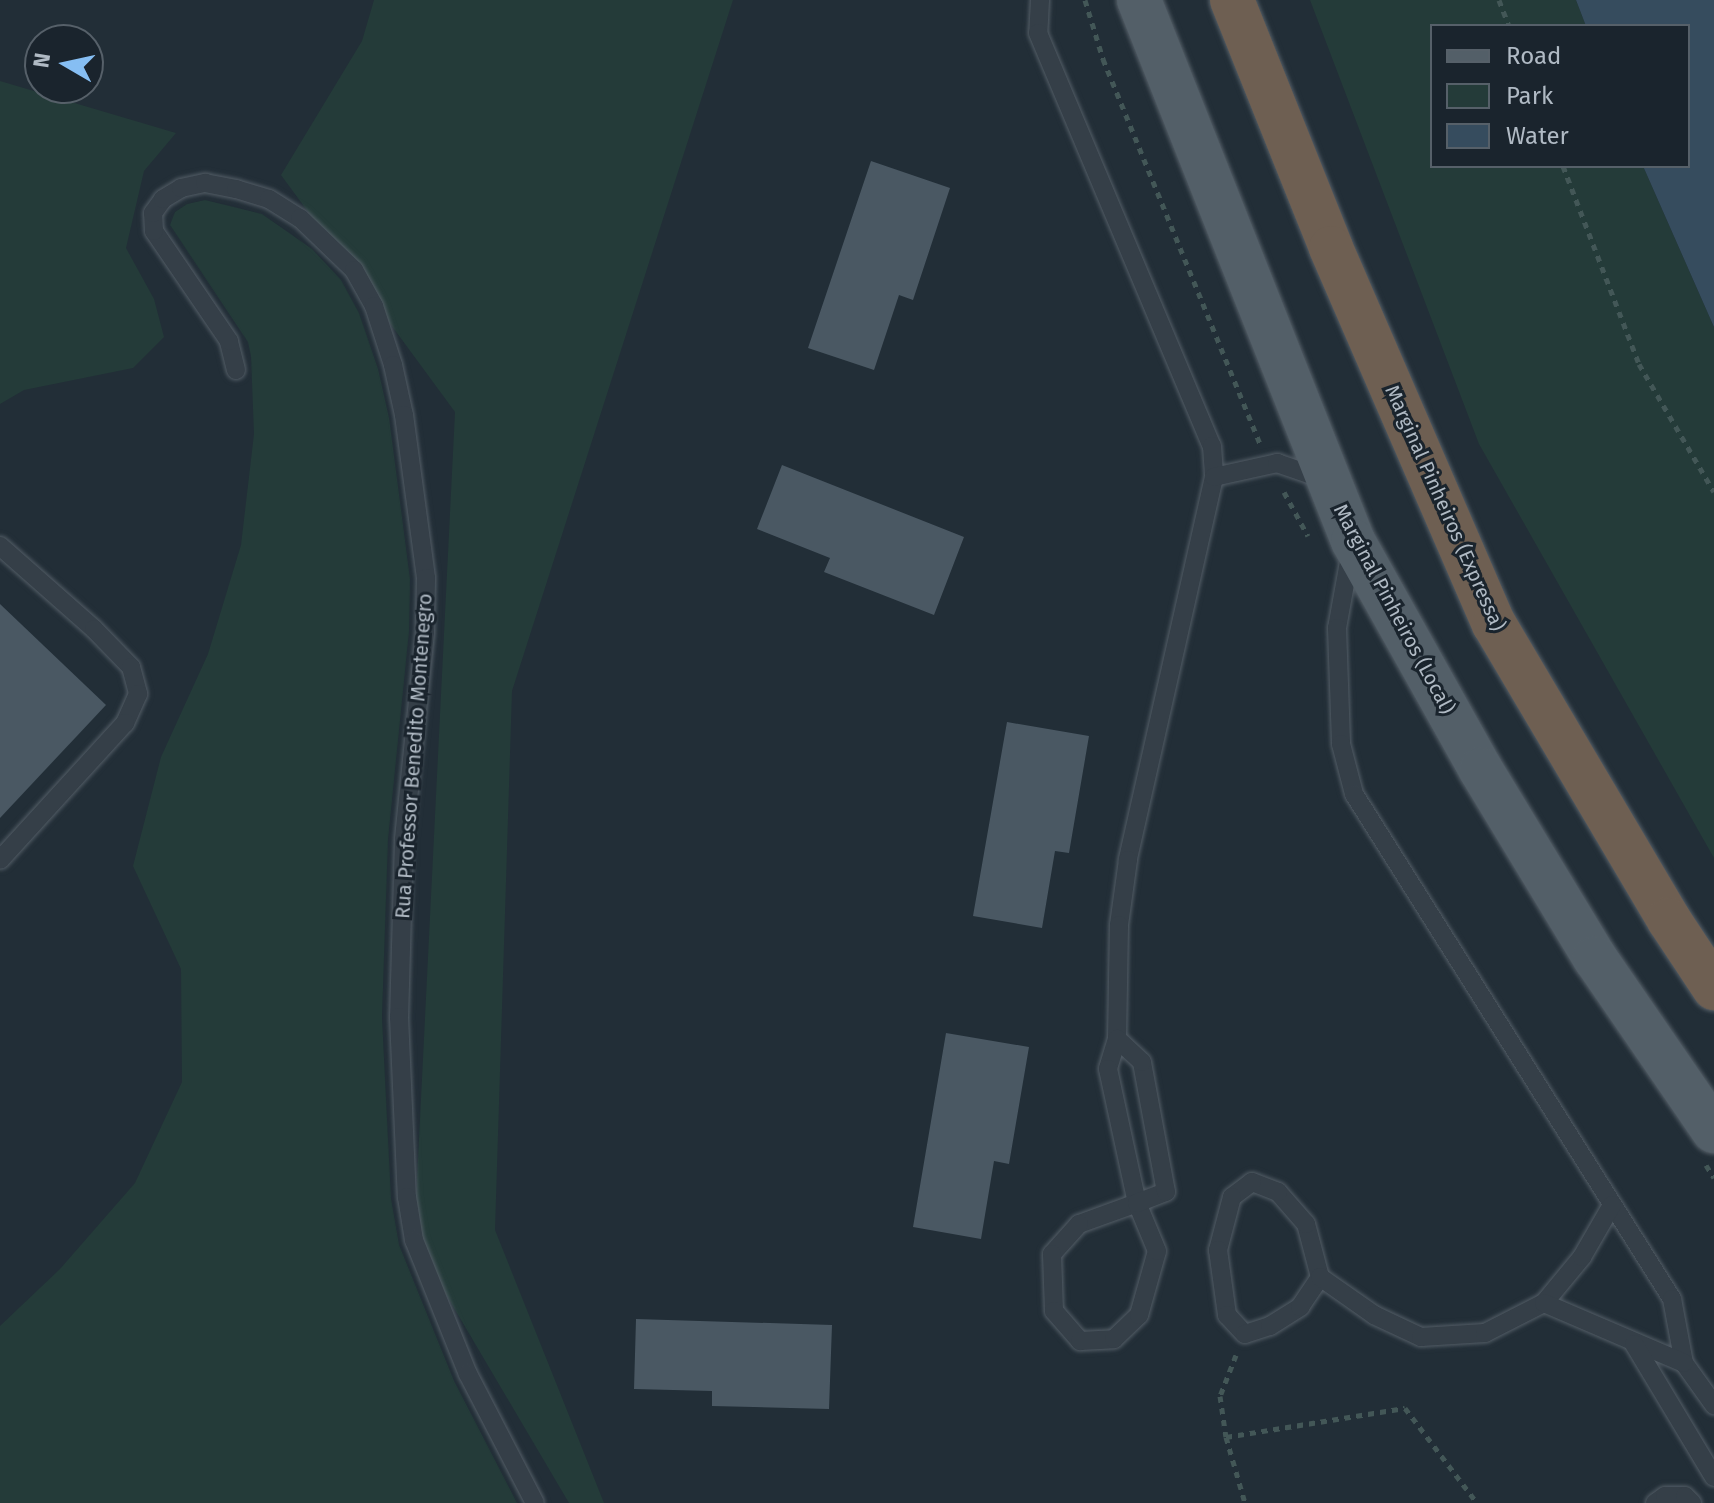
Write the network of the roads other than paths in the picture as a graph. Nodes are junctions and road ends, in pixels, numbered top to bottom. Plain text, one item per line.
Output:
1 (1040, 0) edge
2 (1139, 0) edge
3 (1232, 0) edge
4 (236, 370) dead end
5 (1214, 477) junction
6 (1328, 481) junction
7 (1353, 541) junction
8 (0, 546) edge
9 (0, 860) edge
10 (1714, 988) edge
11 (1117, 1039) junction
12 (1714, 1131) edge
13 (1137, 1203) junction
14 (1612, 1205) junction
15 (1320, 1277) junction
16 (1544, 1303) junction
17 (1634, 1344) junction
18 (1684, 1363) junction
19 (1714, 1405) edge
20 (1714, 1477) edge
21 (535, 1503) edge
22 (1655, 1503) edge
23 (1692, 1503) edge

1 - 5 lane
2 - 6 main road, Marginal Pinheiros (Local)
3 - 10 highway, Marginal Pinheiros (Expressa)
4 - 21 lane, Rua Professor Benedito Montenegro
5 - 6 lane
5 - 11 lane
6 - 7 main road, Marginal Pinheiros (Local)
7 - 12 main road, Marginal Pinheiros (Local)
7 - 14 lane
8 - 9 lane
11 - 13 lane
11 - 13 lane
13 - 13 lane
14 - 16 lane
14 - 18 lane
15 - 15 lane
15 - 16 lane
16 - 17 lane
17 - 18 lane
17 - 20 lane
18 - 19 lane
22 - 23 lane

